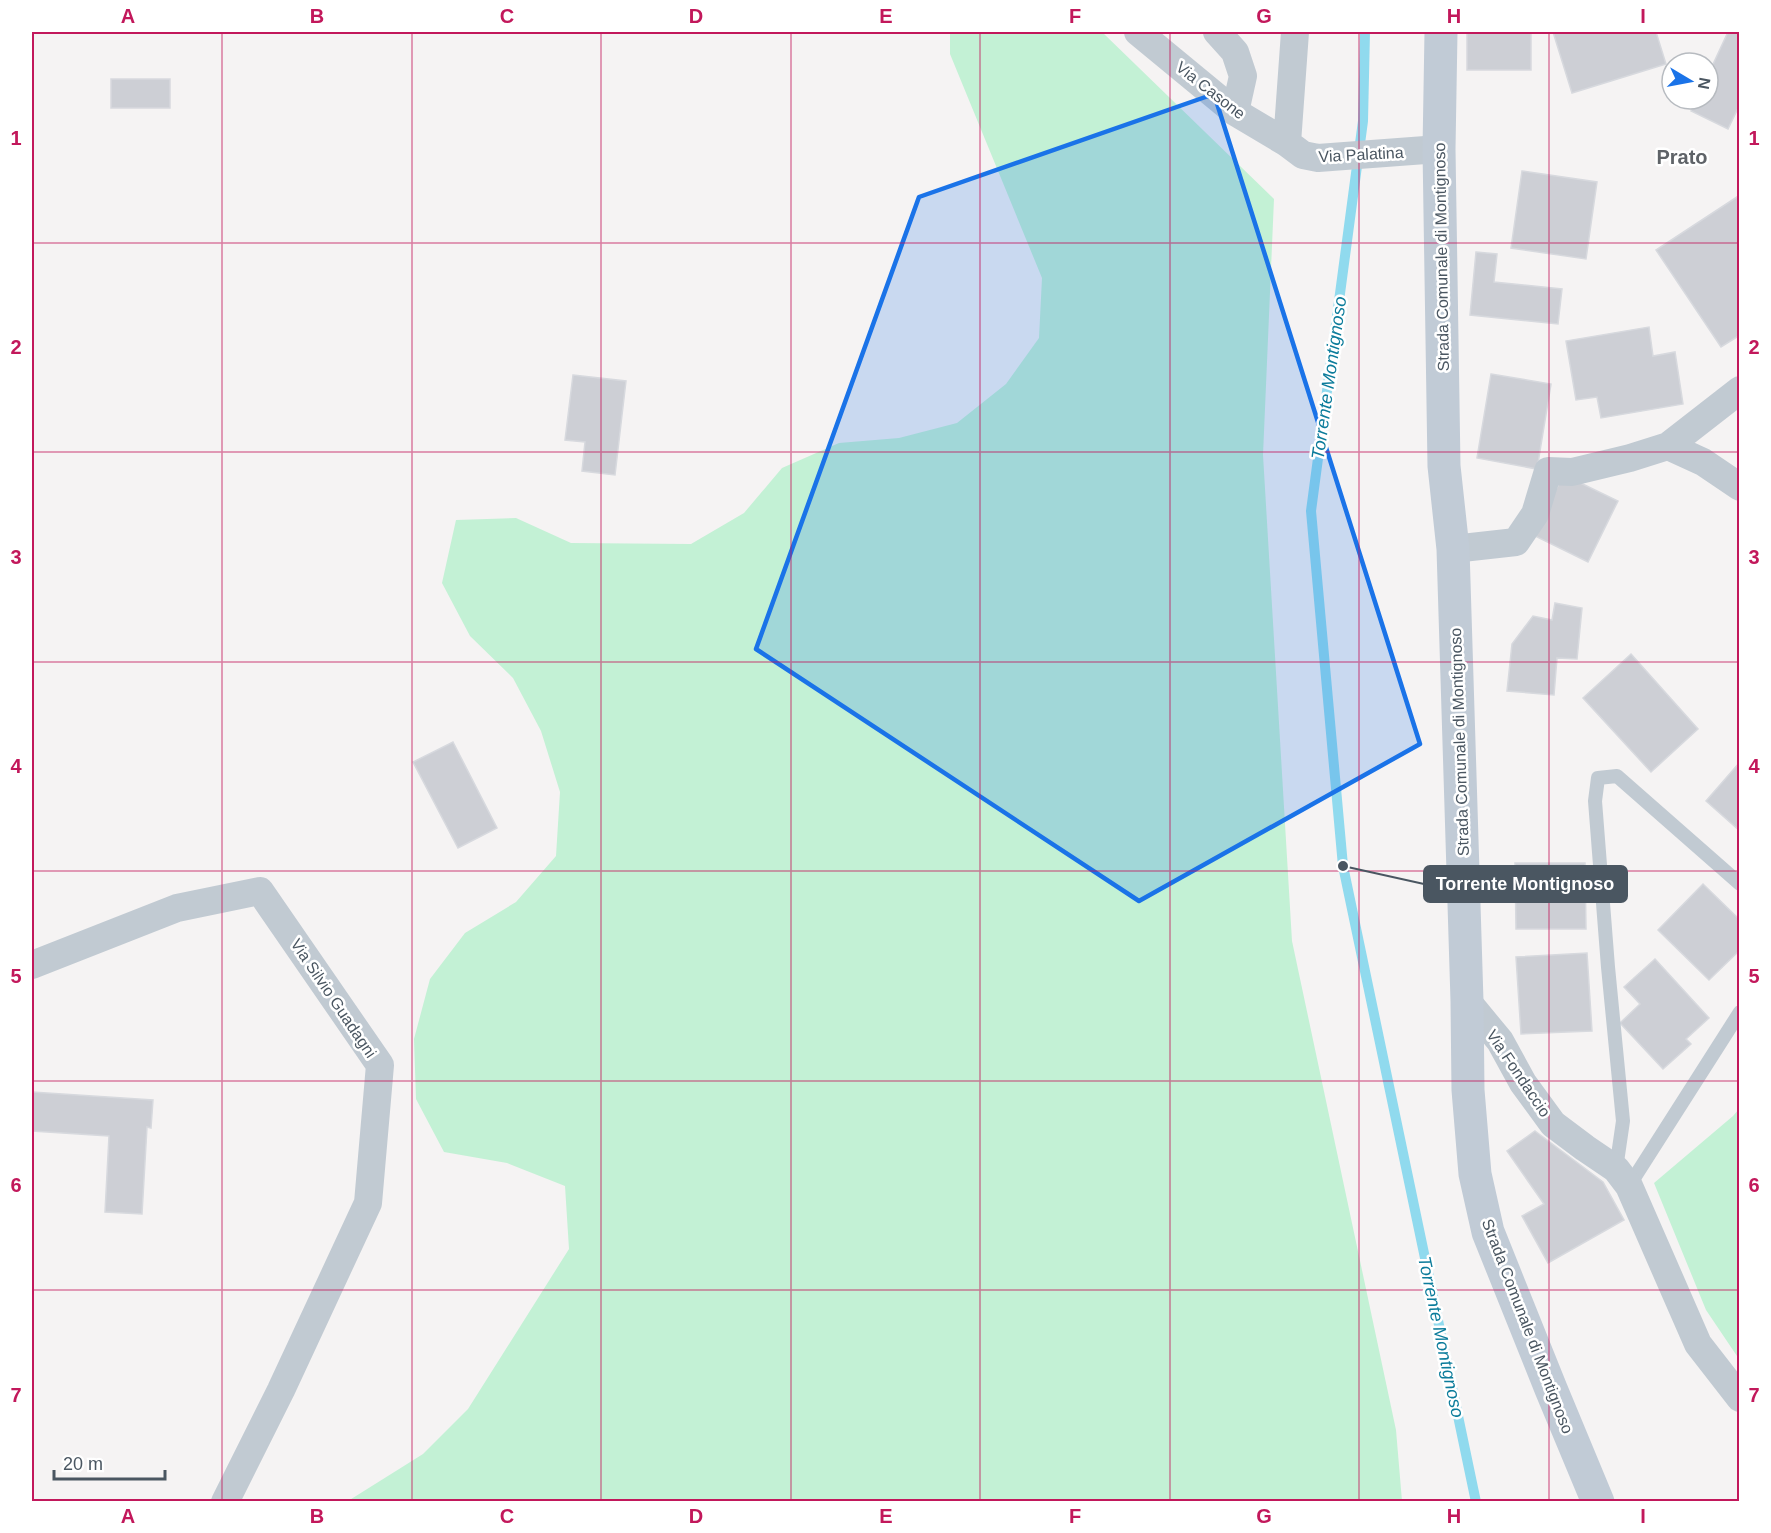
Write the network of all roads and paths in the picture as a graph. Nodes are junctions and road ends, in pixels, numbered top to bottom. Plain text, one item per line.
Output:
1 (1138, 32) edge
2 (1217, 32) edge
3 (1295, 32) edge
4 (1441, 32) edge
5 (1235, 112) junction
6 (1287, 143) junction
7 (1423, 151) junction
8 (1740, 390) edge
9 (1668, 446) junction
10 (1740, 487) edge
11 (1453, 549) junction
12 (1740, 884) edge
13 (32, 965) edge
14 (1467, 1002) junction
15 (1740, 1012) edge
16 (1622, 1178) junction
17 (1740, 1398) edge
18 (225, 1502) edge
19 (1598, 1502) edge

1 - 5 street, Via Casone
2 - 5 street
3 - 6 street
4 - 7 street, Strada Comunale di Montignoso
5 - 6 street, Via Casone
6 - 7 street, Via Palatina
7 - 11 street, Strada Comunale di Montignoso
8 - 9 street
9 - 10 street
9 - 11 street
11 - 14 street, Strada Comunale di Montignoso
12 - 16 lane
13 - 18 street, Via Silvio Guadagni
14 - 16 street, Via Fondaccio
14 - 19 street, Strada Comunale di Montignoso
15 - 16 lane
16 - 17 street

